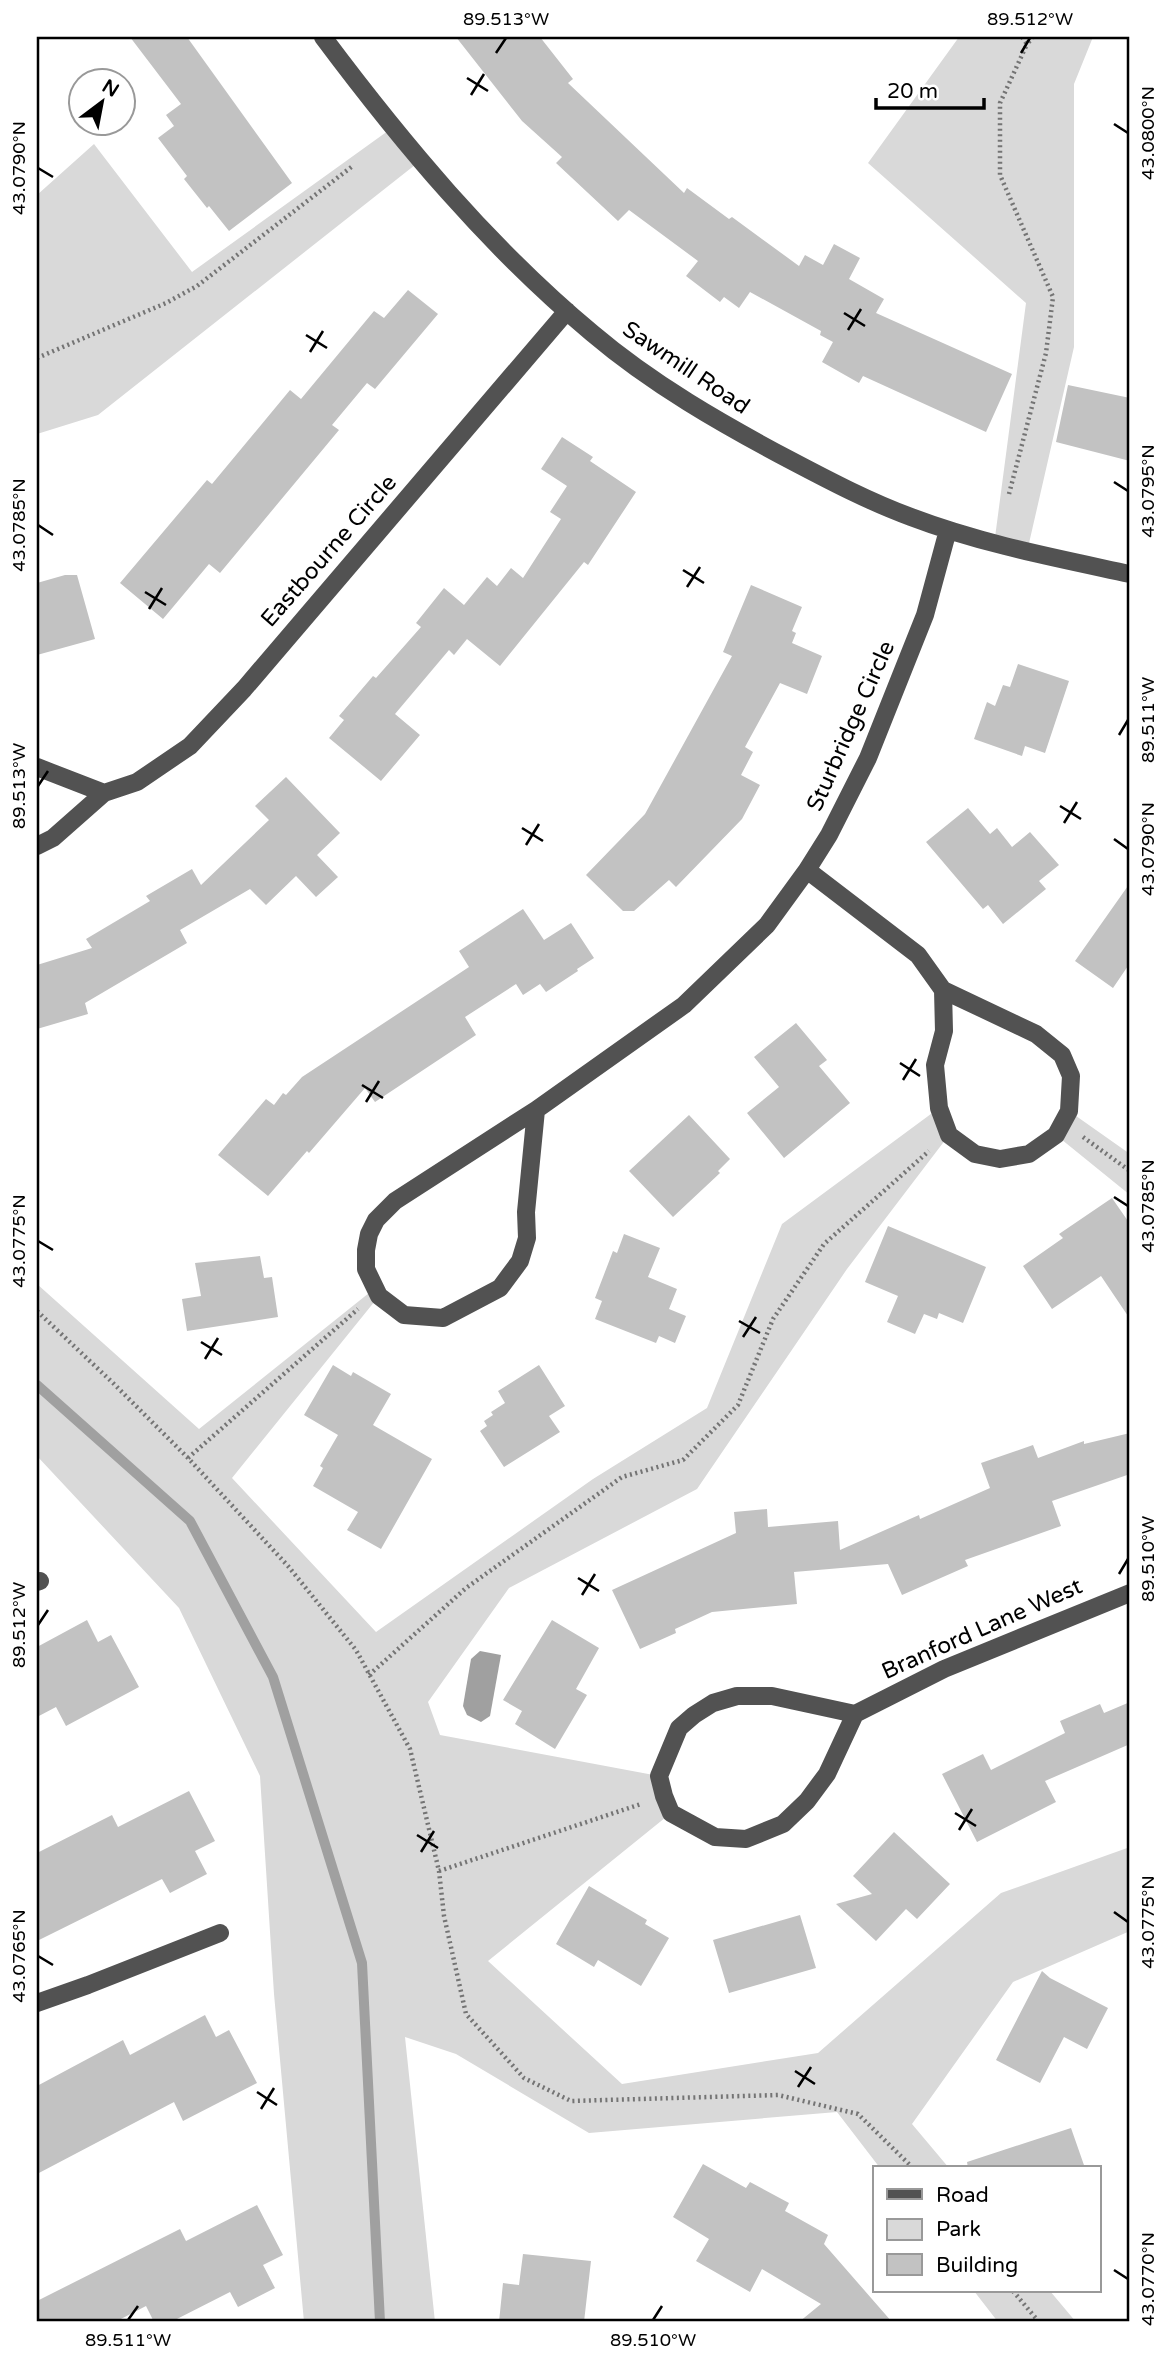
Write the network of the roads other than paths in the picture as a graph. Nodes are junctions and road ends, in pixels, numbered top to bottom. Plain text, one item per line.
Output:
1 (323, 37) edge
2 (567, 311) junction
3 (948, 530) junction
4 (1130, 574) edge
5 (37, 767) edge
6 (104, 793) junction
7 (37, 846) edge
8 (807, 870) junction
9 (943, 990) junction
10 (537, 1110) junction
11 (1130, 1593) edge
12 (855, 1714) junction
13 (220, 1933) dead end
14 (37, 2003) edge

1 - 2 street, Sawmill Road
2 - 3 street, Sawmill Road
2 - 6 street, Eastbourne Circle
3 - 4 street, Sawmill Road
3 - 8 street, Sturbridge Circle
5 - 6 street
6 - 7 street, Eastbourne Circle
8 - 9 street
8 - 10 street, Sturbridge Circle
9 - 9 street
10 - 10 street, Sturbridge Circle
11 - 12 street, Branford Lane West
12 - 12 street
13 - 14 street

